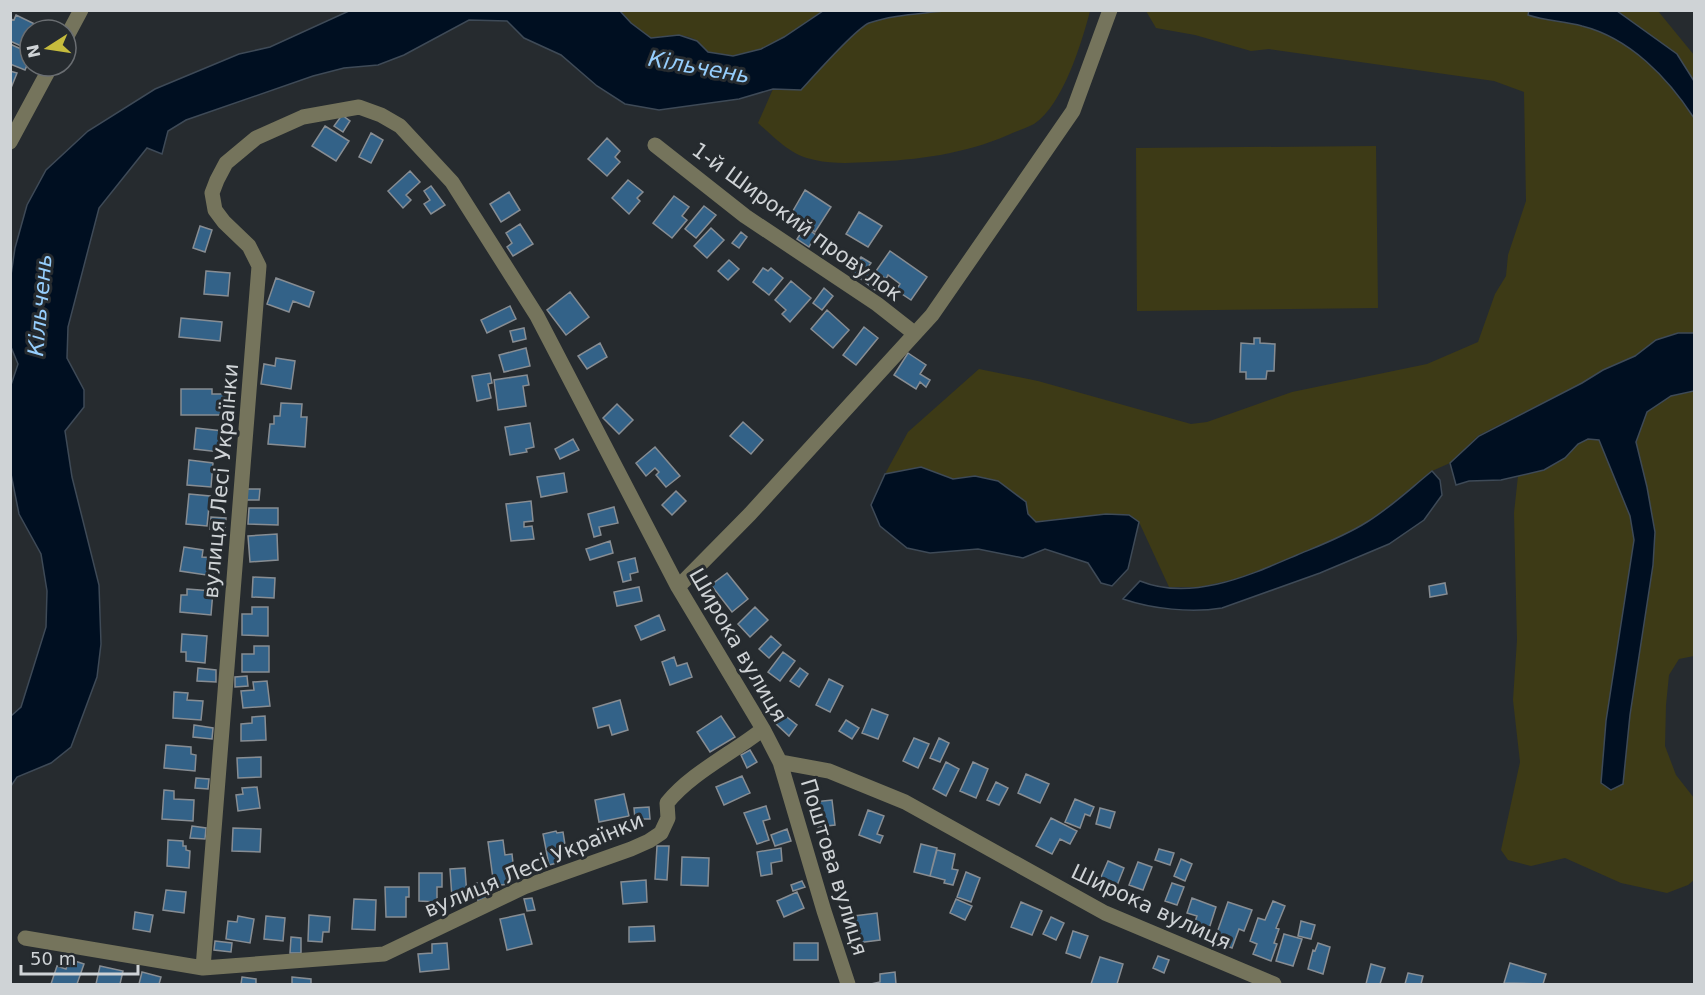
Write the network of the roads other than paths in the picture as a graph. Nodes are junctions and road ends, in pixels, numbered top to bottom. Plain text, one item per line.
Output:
1 (1110, 10) edge
2 (45, 78) edge
3 (359, 107) joint
4 (10, 142) edge
5 (655, 145) dead end
6 (914, 333) junction
7 (678, 587) junction
8 (763, 729) junction
9 (780, 762) junction
10 (25, 938) dead end
11 (203, 968) junction
12 (848, 984) edge
13 (1274, 984) edge

1 - 6 street
2 - 4 street
3 - 7 street, Широка вулиця
3 - 11 street, вулиця Лесі Українки
5 - 6 street, 1-й Широкий провулок
6 - 7 street
7 - 8 street, Широка вулиця
8 - 9 street, Широка вулиця
8 - 11 street, вулиця Лесі Українки
9 - 12 street, Поштова вулиця
9 - 13 street, Широка вулиця
10 - 11 street, вулиця Лесі Українки

